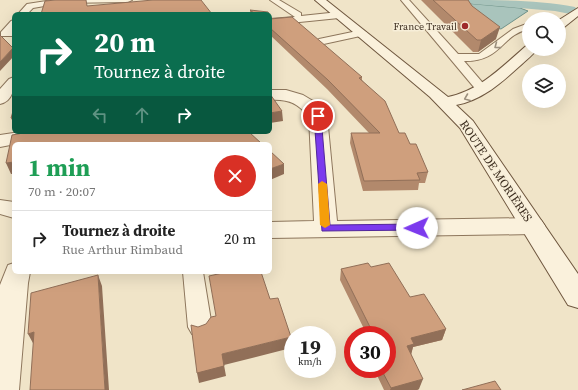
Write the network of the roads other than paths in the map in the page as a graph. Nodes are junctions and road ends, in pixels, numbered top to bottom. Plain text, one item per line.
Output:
1 (61, 0) edge
2 (128, 0) edge
3 (274, 0) edge
4 (320, 0) edge
5 (405, 0) edge
6 (24, 12) edge
7 (575, 14) edge
8 (298, 15) dead end
9 (339, 15) junction
10 (566, 21) edge
11 (272, 22) edge
12 (12, 25) edge
13 (522, 27) edge
14 (12, 33) edge
15 (362, 34) junction
16 (319, 42) edge
17 (455, 56) junction
18 (522, 56) edge
19 (12, 84) edge
20 (482, 89) junction
21 (272, 95) edge
22 (0, 99) edge
23 (446, 102) junction
24 (40, 134) edge
25 (0, 141) edge
26 (0, 207) edge
27 (12, 210) edge
28 (533, 226) junction
29 (326, 229) junction
30 (272, 230) edge
31 (16, 274) edge
32 (193, 274) edge
33 (578, 297) edge
34 (200, 327) edge
35 (2, 390) edge

1 - 2 lane
1 - 6 lane
3 - 8 lane
4 - 9 main road, ROUTE DE MORIÈRES
5 - 17 lane
7 - 10 main road
9 - 11 lane
9 - 15 main road, ROUTE DE MORIÈRES
12 - 14 lane
13 -> 17 lane
15 - 16 lane
15 - 23 main road, ROUTE DE MORIÈRES
17 - 20 lane
18 - 20 main road
19 - 22 main road
20 -> 23 main road
21 - 29 main road
23 - 28 main road, ROUTE DE MORIÈRES
24 - 25 main road
26 - 27 main road
28 - 29 main road
28 - 33 main road, ROUTE DE MORIÈRES
29 - 30 main road
31 - 35 main road
32 - 34 lane

